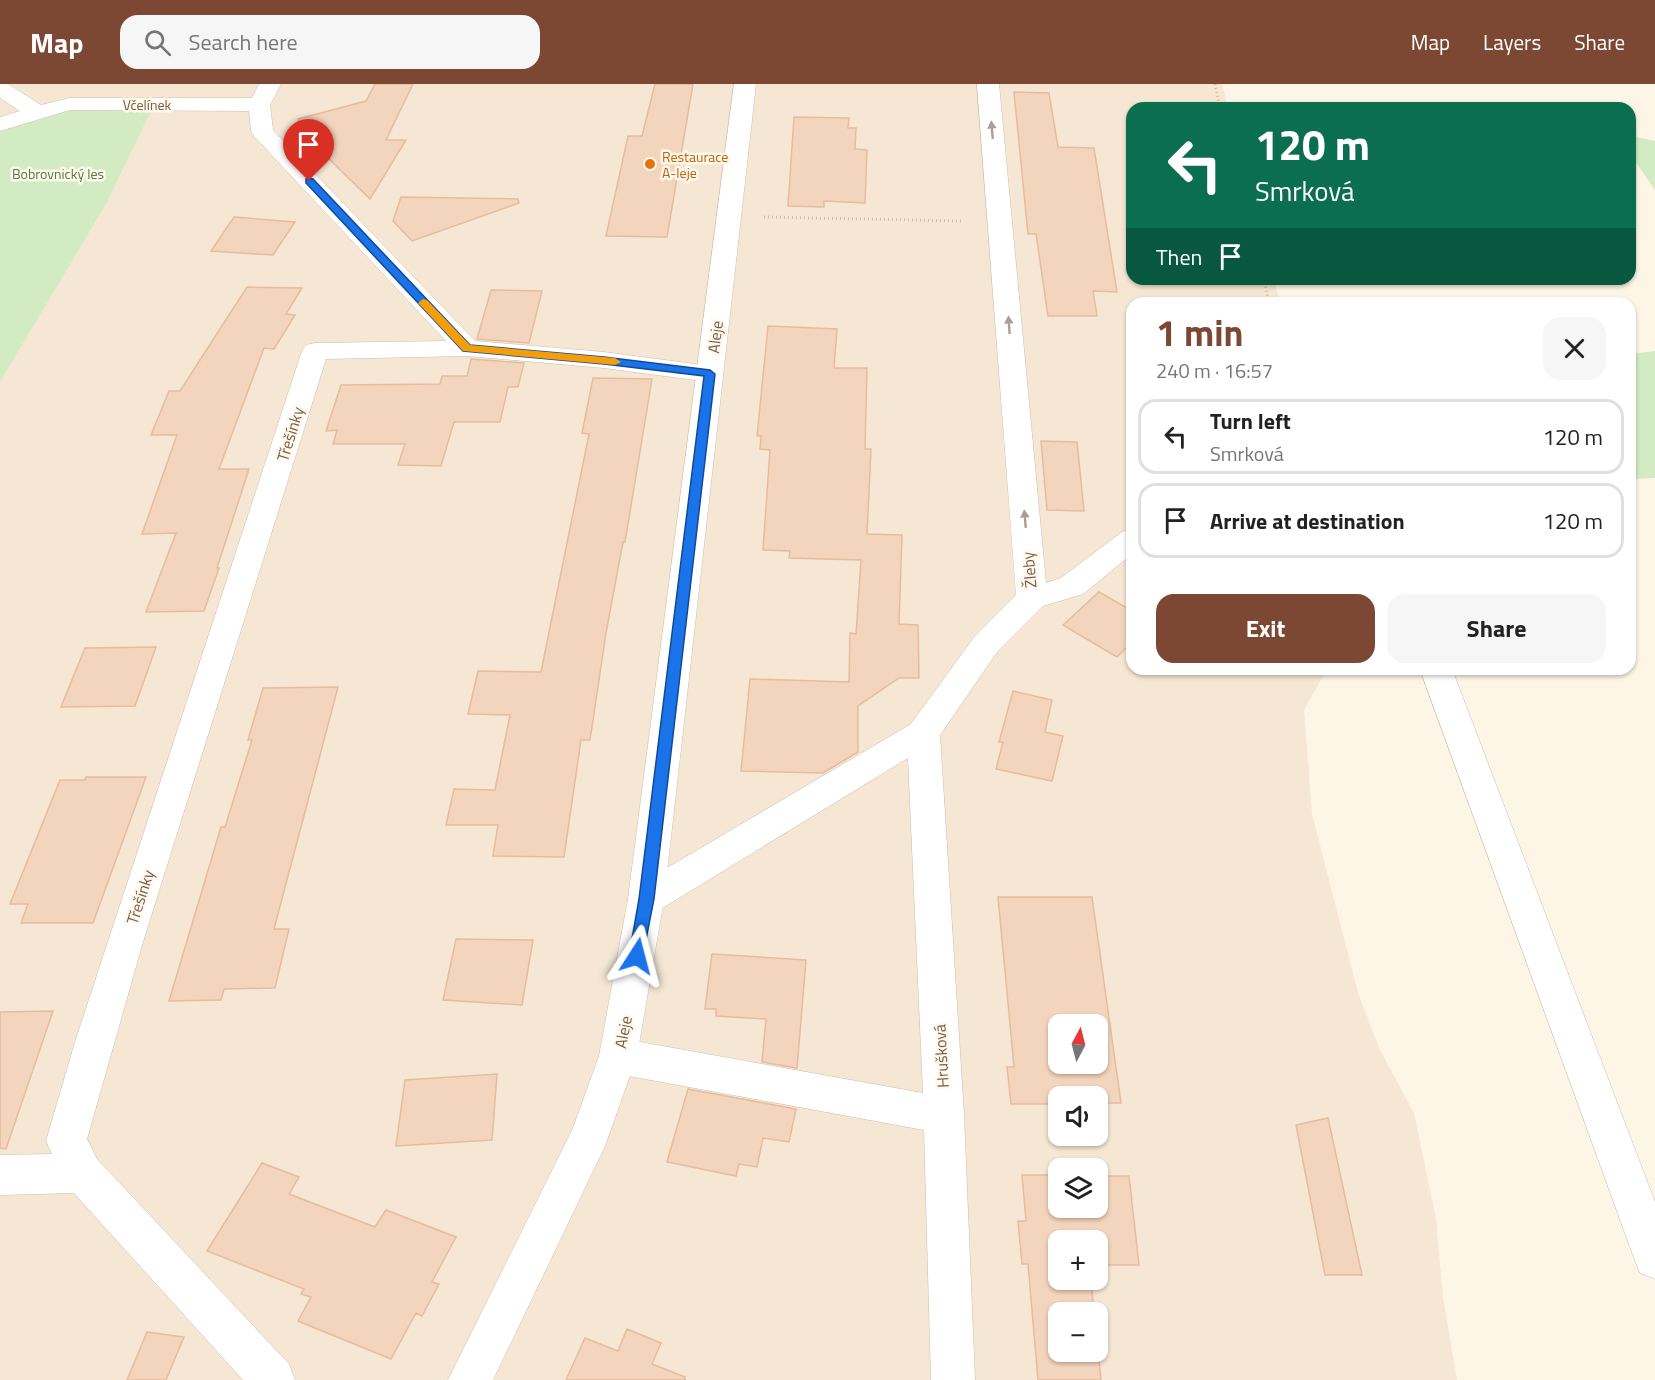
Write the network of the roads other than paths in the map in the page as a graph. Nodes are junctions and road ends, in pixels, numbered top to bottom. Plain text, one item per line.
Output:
1 (746, 84) edge
2 (988, 84) edge
3 (0, 88) edge
4 (264, 95) edge
5 (36, 112) junction
6 (0, 124) edge
7 (466, 348) junction
8 (710, 374) junction
9 (1126, 544) edge
10 (1032, 598) junction
11 (1438, 675) edge
12 (923, 733) junction
13 (646, 899) junction
14 (618, 1056) junction
15 (944, 1115) junction
16 (83, 1173) junction
17 (0, 1175) edge
18 (1655, 1258) edge
19 (273, 1380) edge
20 (470, 1380) edge
21 (953, 1380) edge

1 - 8 street, Aleje
10 -> 2 street, Žleby
3 - 5 street
4 - 5 street, Včelínek
4 - 7 street
5 - 6 street, Včelínek
7 - 8 street
7 - 16 street, Třešínky
8 - 13 street, Aleje
9 - 10 street
10 - 12 street, Žleby
11 - 18 street
12 - 13 street, Žleby
12 - 15 street, Hrušková
13 - 14 street, Aleje
14 - 15 street
14 - 20 street, Aleje
15 - 21 street, Hrušková
16 - 17 street
16 - 19 street, Třešínky

